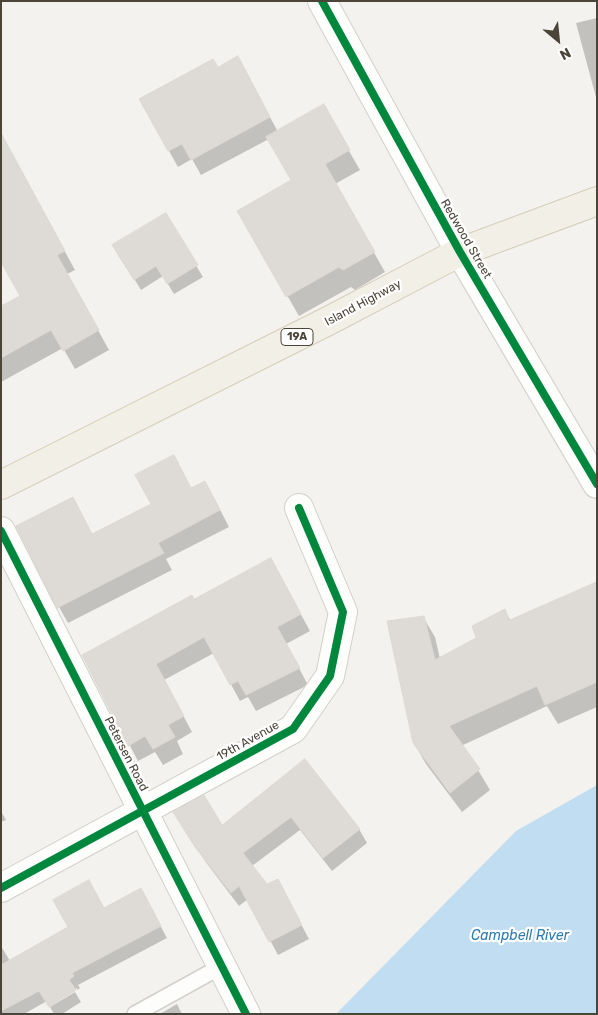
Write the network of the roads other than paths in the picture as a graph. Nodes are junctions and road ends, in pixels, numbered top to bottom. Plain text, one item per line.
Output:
1 (322, 1) edge
2 (597, 201) edge
3 (460, 252) junction
4 (597, 484) edge
5 (1, 485) edge
6 (299, 508) dead end
7 (1, 531) edge
8 (142, 812) junction
9 (1, 888) edge
10 (222, 966) junction
11 (135, 1014) edge
12 (246, 1014) edge

1 - 3 street, Redwood Street
2 - 3 main road, Island Highway / 19A
3 - 4 street, Redwood Street
3 - 5 main road, Island Highway / 19A
6 - 8 street, 19th Avenue
7 - 8 street, Petersen Road
8 - 9 street, 19th Avenue
8 - 10 street, Petersen Road
10 - 11 lane
10 - 12 street, Petersen Road

